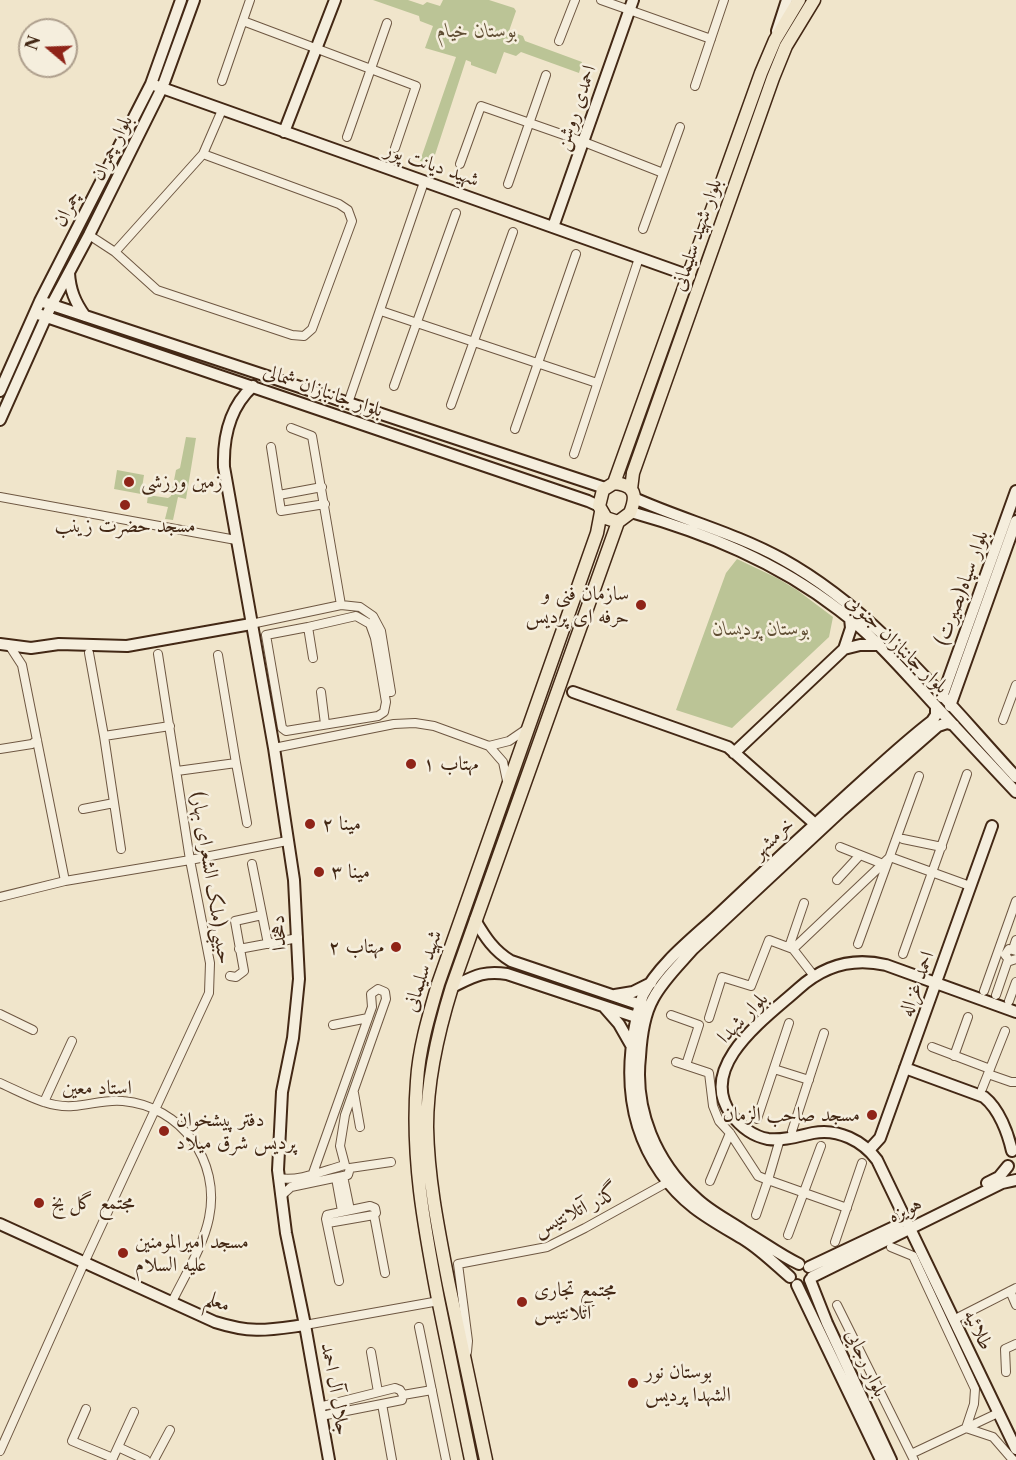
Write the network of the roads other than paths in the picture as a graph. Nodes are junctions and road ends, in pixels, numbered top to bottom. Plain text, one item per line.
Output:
1 (182, 0) edge
2 (194, 0) edge
3 (250, 0) edge
4 (335, 0) edge
5 (575, 0) edge
6 (601, 0) edge
7 (724, 0) edge
8 (787, 0) edge
9 (799, 0) edge
10 (814, 0) edge
11 (631, 5) edge
12 (243, 21) junction
13 (387, 23) dead end
14 (711, 39) junction
15 (775, 40) junction
16 (559, 41) dead end
17 (318, 48) junction
18 (371, 69) junction
19 (546, 75) dead end
20 (222, 81) dead end
21 (156, 86) junction
22 (695, 86) dead end
23 (222, 110) junction
24 (531, 123) junction
25 (680, 127) dead end
26 (284, 132) junction
27 (347, 137) dead end
28 (584, 141) junction
29 (395, 148) dead end
30 (203, 154) junction
31 (460, 164) dead end
32 (663, 173) junction
33 (424, 182) junction
34 (508, 184) dead end
35 (720, 209) junction
36 (456, 213) dead end
37 (553, 227) junction
38 (643, 229) dead end
39 (513, 232) dead end
40 (89, 235) junction
41 (115, 252) junction
42 (576, 254) dead end
43 (639, 258) junction
44 (69, 272) junction
45 (690, 276) junction
46 (45, 304) junction
47 (381, 311) junction
48 (40, 316) junction
49 (85, 316) junction
50 (416, 323) junction
51 (69, 324) junction
52 (37, 335) junction
53 (473, 342) junction
54 (538, 363) junction
55 (597, 383) junction
56 (394, 386) dead end
57 (253, 387) junction
58 (0, 391) edge
59 (348, 403) junction
60 (451, 405) dead end
61 (0, 420) edge
62 (291, 428) dead end
63 (515, 429) dead end
64 (271, 447) dead end
65 (574, 454) dead end
66 (610, 485) junction
67 (322, 488) junction
68 (1016, 491) edge
69 (632, 494) junction
70 (279, 495) junction
71 (0, 497) edge
72 (325, 504) junction
73 (600, 509) junction
74 (631, 512) junction
75 (1016, 521) edge
76 (618, 522) junction
77 (1005, 538) junction
78 (236, 540) junction
79 (340, 605) junction
80 (850, 618) junction
81 (251, 624) junction
82 (308, 627) junction
83 (5, 644) edge
84 (879, 645) junction
85 (31, 648) junction
86 (844, 649) junction
87 (89, 653) dead end
88 (158, 654) dead end
89 (218, 655) dead end
90 (314, 658) dead end
91 (22, 665) junction
92 (383, 665) junction
93 (562, 674) junction
94 (1016, 685) edge
95 (321, 692) dead end
96 (391, 692) dead end
97 (573, 692) junction
98 (554, 698) junction
99 (939, 702) junction
100 (950, 706) junction
101 (1004, 720) dead end
102 (937, 722) junction
103 (326, 724) junction
104 (954, 724) junction
105 (170, 726) junction
106 (529, 727) junction
107 (104, 736) junction
108 (37, 740) junction
109 (489, 746) junction
110 (274, 748) junction
111 (0, 749) edge
112 (734, 753) junction
113 (236, 763) junction
114 (177, 771) junction
115 (967, 774) dead end
116 (919, 776) dead end
117 (1016, 777) edge
118 (508, 786) junction
119 (1016, 792) edge
120 (114, 803) junction
121 (83, 809) dead end
122 (247, 823) dead end
123 (815, 824) junction
124 (992, 826) dead end
125 (903, 839) dead end
126 (287, 841) junction
127 (840, 847) dead end
128 (942, 847) junction
129 (121, 849) dead end
130 (860, 855) junction
131 (890, 857) junction
132 (190, 860) junction
133 (252, 864) dead end
134 (883, 864) junction
135 (932, 874) junction
136 (837, 880) dead end
137 (65, 881) junction
138 (970, 886) junction
139 (0, 897) edge
140 (1016, 901) edge
141 (804, 903) dead end
142 (262, 915) junction
143 (475, 920) junction
144 (298, 938) junction
145 (1016, 940) edge
146 (268, 944) junction
147 (858, 944) dead end
148 (791, 948) junction
149 (239, 949) junction
150 (903, 954) dead end
151 (1009, 954) edge
152 (230, 976) dead end
153 (814, 976) junction
154 (1016, 982) edge
155 (651, 983) junction
156 (935, 986) junction
157 (452, 987) junction
158 (984, 990) dead end
159 (996, 995) dead end
160 (614, 996) junction
161 (1009, 1001) dead end
162 (602, 1006) junction
163 (645, 1006) junction
164 (1016, 1012) edge
165 (0, 1014) edge
166 (671, 1015) dead end
167 (968, 1017) dead end
168 (368, 1018) junction
169 (709, 1018) dead end
170 (642, 1019) junction
171 (1016, 1019) edge
172 (789, 1023) dead end
173 (333, 1025) dead end
174 (33, 1030) dead end
175 (1005, 1031) dead end
176 (757, 1032) junction
177 (824, 1033) dead end
178 (72, 1041) dead end
179 (631, 1045) junction
180 (932, 1047) dead end
181 (954, 1056) junction
182 (676, 1062) dead end
183 (686, 1065) junction
184 (907, 1065) junction
185 (774, 1069) junction
186 (989, 1072) junction
187 (809, 1080) junction
188 (1016, 1082) edge
189 (0, 1083) edge
190 (982, 1089) junction
191 (354, 1092) junction
192 (44, 1102) junction
193 (155, 1108) junction
194 (757, 1119) dead end
195 (360, 1127) dead end
196 (800, 1131) junction
197 (730, 1133) junction
198 (1016, 1134) edge
199 (780, 1136) junction
200 (821, 1146) dead end
201 (872, 1148) junction
202 (1014, 1149) edge
203 (392, 1162) dead end
204 (862, 1163) dead end
205 (1008, 1166) junction
206 (313, 1173) junction
207 (342, 1176) junction
208 (279, 1178) junction
209 (768, 1180) junction
210 (710, 1181) dead end
211 (1016, 1181) edge
212 (314, 1182) junction
213 (668, 1182) junction
214 (804, 1192) junction
215 (281, 1196) junction
216 (847, 1208) junction
217 (346, 1211) junction
218 (374, 1215) junction
219 (756, 1215) dead end
220 (328, 1223) junction
221 (911, 1223) junction
222 (0, 1224) edge
223 (788, 1235) dead end
224 (835, 1242) dead end
225 (891, 1246) dead end
226 (85, 1261) junction
227 (808, 1272) junction
228 (384, 1273) dead end
229 (339, 1281) dead end
230 (794, 1281) junction
231 (1013, 1290) edge
232 (452, 1298) junction
233 (439, 1301) junction
234 (172, 1302) junction
235 (837, 1305) dead end
236 (1016, 1305) edge
237 (956, 1318) junction
238 (305, 1325) junction
239 (419, 1327) dead end
240 (1016, 1344) edge
241 (371, 1352) dead end
242 (466, 1362) junction
243 (1006, 1372) dead end
244 (432, 1390) junction
245 (378, 1392) junction
246 (403, 1395) junction
247 (382, 1404) junction
248 (86, 1409) dead end
249 (320, 1411) junction
250 (134, 1412) dead end
251 (1001, 1412) junction
252 (966, 1428) junction
253 (170, 1430) dead end
254 (1016, 1435) edge
255 (118, 1448) junction
256 (1010, 1449) edge
257 (0, 1451) edge
258 (913, 1457) edge
259 (113, 1459) edge
260 (146, 1460) edge
261 (154, 1460) edge
262 (329, 1460) edge
263 (392, 1460) edge
264 (446, 1460) edge
265 (471, 1460) edge
266 (486, 1460) edge
267 (881, 1460) edge
268 (891, 1460) edge
269 (1001, 1460) edge
270 (1013, 1460) edge

1 - 21 main road, چمران
2 - 21 main road, بلوار چمران
3 - 12 street
4 - 17 main road
5 - 16 street
6 - 11 street
7 - 14 street
8 - 15 main road
9 - 15 main road, بلوار شهید سلیمانی
10 - 35 main road, بلوار شهید سلیمانی
11 - 14 street
11 - 28 main road, احمدی روشن
12 - 17 street
12 - 20 street
13 - 18 street
14 - 22 street
15 - 35 main road, بلوار شهید سلیمانی
17 - 18 street
17 - 26 main road
18 - 27 street
18 - 29 street
19 - 24 street
21 - 23 main road, شهید دیانت پور
21 - 40 main road, بلوار چمران
21 - 46 main road, چمران
23 - 26 main road, شهید دیانت پور
23 - 30 street
24 - 28 street
24 - 31 street
24 - 34 street
25 - 32 street
26 - 33 main road, شهید دیانت پور
28 - 32 street
28 - 37 main road, احمدی روشن
30 - 41 street
30 - 41 street
32 - 38 street
33 - 37 main road, شهید دیانت پور
33 - 47 street
35 - 45 main road, بلوار شهید سلیمانی
35 - 69 main road, بلوار شهید سلیمانی
36 - 50 street
37 - 43 main road, شهید دیانت پور
39 - 53 street
40 - 41 street
40 - 44 main road, بلوار چمران
42 - 54 street
43 - 45 main road, شهید دیانت پور
43 - 55 street
44 - 46 main road, بلوار چمران
44 - 49 main road
45 - 66 main road, بلوار شهید سلیمانی
46 - 48 main road
46 - 49 main road, بلوار جانبازان شمالی
47 - 50 street
47 - 59 street
48 - 51 main road, بلوار جانبازان شمالی
48 - 52 main road
48 - 58 main road
49 - 59 main road, بلوار جانبازان شمالی
50 - 53 street
50 - 56 street
51 - 52 main road
51 - 57 main road, بلوار جانبازان شمالی
52 - 61 main road
53 - 54 street
53 - 60 street
54 - 55 street
54 - 63 street
55 - 65 street
57 - 73 main road, بلوار جانبازان شمالی
57 - 78 main road, دهخدا
59 - 66 main road, بلوار جانبازان شمالی
62 - 67 street
64 - 70 street
66 - 69 main road
66 - 73 main road
67 - 70 street
67 - 72 street
68 - 77 main road, بلوار سپاه(بصیرت)
69 - 74 main road
69 - 99 main road, بلوار جانبازان جنوبی
70 - 72 street
71 - 78 street
72 - 79 street
73 - 76 main road
73 - 106 main road, شهید سلیمانی
74 - 76 main road
74 - 80 main road, بلوار جانبازان جنوبی
75 - 77 main road, بلوار سپاه(بصیرت)
76 - 93 main road, شهید سلیمانی
77 - 99 main road, بلوار سپاه(بصیرت)
77 - 100 main road, بلوار سپاه(بصیرت)
78 - 81 main road, دهخدا
79 - 81 street
79 - 92 street
80 - 84 main road, بلوار جانبازان جنوبی
80 - 86 main road
81 - 85 main road
81 - 110 main road, دهخدا
82 - 90 street
82 - 92 street
82 - 103 street
83 - 85 main road
83 - 91 street
84 - 86 main road
84 - 99 main road, بلوار جانبازان جنوبی
85 - 91 street
86 - 112 main road
87 - 107 street
88 - 105 street, حبیبی(ملک الشعرای بهار)
89 - 113 street
91 - 108 street
92 - 96 street
92 - 103 street
93 - 97 main road
93 - 98 main road, شهید سلیمانی
94 - 101 street
95 - 103 street
97 - 98 main road
97 - 112 main road
98 - 143 main road, شهید سلیمانی
99 - 100 main road, بلوار جانبازان جنوبی
99 - 102 main road
99 - 104 main road, بلوار جانبازان جنوبی
100 - 117 main road, بلوار جانبازان جنوبی
102 - 104 main road
102 - 123 main road, خرمشهر
102 - 163 main road, خرمشهر
104 - 119 main road, بلوار جانبازان جنوبی
105 - 107 street
105 - 114 street, حبیبی(ملک الشعرای بهار)
106 - 109 street
106 - 118 main road, شهید سلیمانی
107 - 120 street
108 - 111 street
108 - 137 street
109 - 110 street
109 - 118 street
110 - 126 main road, دهخدا
112 - 123 main road
113 - 114 street
113 - 122 street
114 - 132 street, حبیبی(ملک الشعرای بهار)
115 - 128 street
116 - 131 street
118 - 233 main road, شهید سلیمانی
120 - 121 street
120 - 129 street
123 - 155 main road, خرمشهر
124 - 138 main road, احمد غزاله
125 - 128 street
126 - 132 street
126 - 144 main road, دهخدا
127 - 130 street
128 - 135 street
130 - 134 street
130 - 136 street
131 - 134 street
131 - 135 street
131 - 147 street
132 - 137 street
132 - 193 street, حبیبی(ملک الشعرای بهار)
133 - 142 street
134 - 148 street
135 - 138 street
135 - 150 street
137 - 139 street
138 - 156 main road, احمد غزاله
140 - 151 street
141 - 148 street
142 - 146 street
142 - 149 street
143 - 157 main road, شهید سلیمانی
143 - 160 main road
144 - 146 street
144 - 208 main road, دهخدا
145 - 151 street
146 - 149 street
148 - 153 street
148 - 169 street
149 - 152 street
151 - 158 street
151 - 159 street
153 - 156 main road, بلوار شهدا
153 - 176 main road, بلوار شهدا
154 - 161 street
155 - 160 main road
155 - 163 main road, خرمشهر
156 - 164 main road, بلوار شهدا
156 - 171 main road, بلوار شهدا
156 - 176 main road, بلوار شهدا
156 - 184 main road, احمد غزاله
157 - 162 main road
157 - 232 main road, شهید سلیمانی
160 - 163 main road
162 - 170 main road
162 - 179 main road
163 - 170 main road, خرمشهر
165 - 174 street
166 - 183 street
167 - 181 street
168 - 173 street
168 - 191 street
168 - 206 street
170 - 179 main road, خرمشهر
170 - 227 main road, خرمشهر
172 - 185 street
175 - 186 street
176 - 199 main road, بلوار شهدا
177 - 187 street
178 - 192 street
179 - 213 main road, خرمشهر
180 - 181 street
181 - 186 street
182 - 183 street
183 - 197 street
184 - 190 main road
184 - 201 main road, احمد غزاله
184 - 202 main road
185 - 187 street
185 - 194 street
186 - 188 street
186 - 190 street
187 - 196 street
189 - 192 street, استاد معین
190 - 198 main road
191 - 195 street
191 - 206 street
192 - 193 street, استاد معین
193 - 226 street, حبیبی(ملک الشعرای بهار)
193 - 234 street, استاد معین
196 - 199 main road, بلوار شهدا
196 - 201 main road, بلوار شهدا
197 - 209 street
197 - 210 street
199 - 209 street
200 - 214 street
201 - 221 main road, بلوار شهدا
202 - 205 main road
203 - 207 street
204 - 216 street
205 - 211 main road
205 - 221 main road, هویزه
206 - 208 street
206 - 212 street
207 - 212 street
207 - 217 street
208 - 215 main road, دهخدا
209 - 214 street
209 - 219 street
211 - 221 main road, هویزه
212 - 215 street
213 - 230 main road, خرمشهر
213 - 242 street, گذر آتلانتیس
214 - 216 street
214 - 223 street
215 - 238 main road, دهخدا
216 - 224 street
217 - 218 street
217 - 220 street
218 - 220 street
218 - 228 street
220 - 229 street
221 - 227 main road, هویزه
221 - 237 main road, طلائیه
222 - 226 main road, معلم
225 - 252 street
226 - 234 main road, معلم
226 - 257 street, حبیبی(ملک الشعرای بهار)
227 - 230 main road, هویزه
227 - 230 main road
227 - 268 main road, بلوار رجایی
230 - 267 main road, بلوار رجایی
231 - 236 street
231 - 237 street
232 - 233 main road
232 - 242 main road, شهید سلیمانی
233 - 238 street, معلم
233 - 265 main road, شهید سلیمانی
234 - 238 main road, معلم
235 - 258 street
237 - 251 main road, طلائیه
238 - 249 main road, جلال آل احمد
239 - 244 street
240 - 243 street
241 - 245 street
242 - 266 main road, شهید سلیمانی
244 - 246 street
244 - 264 street
245 - 246 street
245 - 249 street
246 - 247 street
247 - 249 street
247 - 263 street
248 - 259 street
249 - 262 main road, جلال آل احمد
250 - 255 street
251 - 252 street
251 - 254 main road, طلائیه
251 - 256 main road, طلائیه
252 - 256 street
252 - 258 street
253 - 261 street
255 - 259 street
255 - 260 street
256 - 269 street
256 - 270 street

